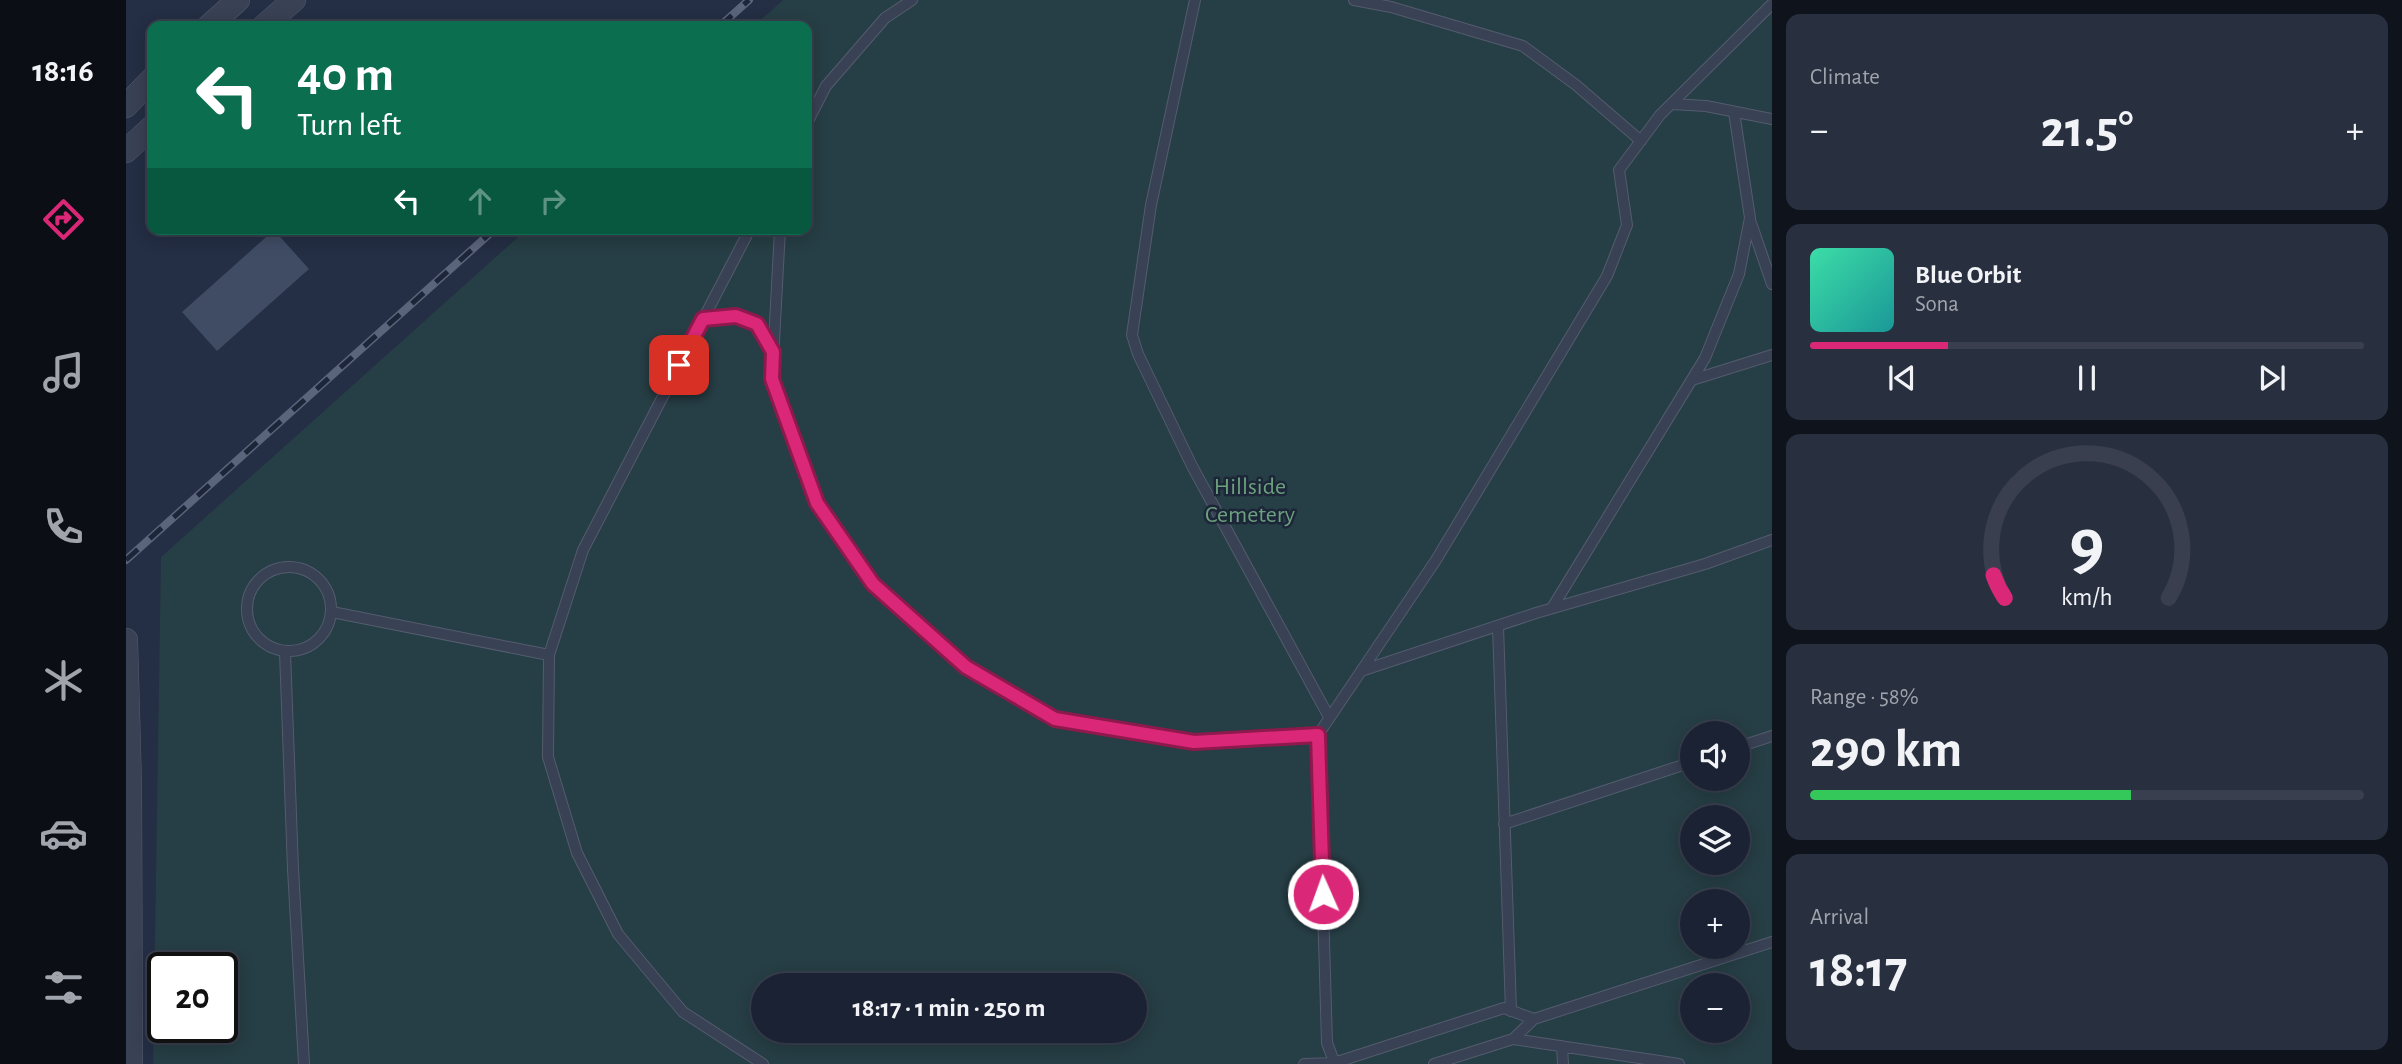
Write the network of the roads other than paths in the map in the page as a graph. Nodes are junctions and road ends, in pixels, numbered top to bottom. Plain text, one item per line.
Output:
1 (238, 0) edge
2 (294, 0) edge
3 (912, 0) edge
4 (1195, 0) edge
5 (1354, 0) edge
6 (1772, 4) edge
7 (215, 21) edge
8 (270, 21) edge
9 (147, 84) edge
10 (1671, 104) junction
11 (126, 106) edge
12 (1734, 112) junction
13 (812, 113) edge
14 (1772, 119) edge
15 (147, 132) edge
16 (1641, 141) junction
17 (126, 151) edge
18 (1749, 218) junction
19 (747, 235) edge
20 (780, 235) edge
21 (1772, 284) edge
22 (703, 319) junction
23 (773, 352) junction
24 (1772, 355) edge
25 (1692, 380) junction
26 (1772, 540) edge
27 (1552, 608) junction
28 (332, 612) junction
29 (1497, 626) junction
30 (126, 640) edge
31 (285, 652) junction
32 (549, 655) junction
33 (1361, 671) junction
34 (1329, 717) junction
35 (1318, 735) junction
36 (1772, 736) edge
37 (1750, 743) edge
38 (1680, 766) edge
39 (1504, 824) junction
40 (1772, 942) edge
41 (1511, 1010) junction
42 (1534, 1019) junction
43 (1513, 1039) junction
44 (1562, 1046) junction
45 (1334, 1063) edge
46 (131, 1064) edge
47 (304, 1064) edge
48 (763, 1064) edge
49 (1304, 1064) edge
50 (1434, 1064) edge
51 (1563, 1064) edge
52 (1679, 1064) edge

1 - 7 street
2 - 8 street
3 - 13 lane
4 - 34 lane
5 - 16 lane
6 - 10 lane
9 - 11 street
10 - 12 lane
10 - 16 lane
12 - 14 lane
12 - 18 lane
15 - 17 street
16 - 33 lane
18 - 21 lane
18 - 25 lane
19 - 22 lane
20 - 23 lane
22 - 23 lane
22 - 32 lane
23 - 35 lane
24 - 25 lane
25 - 27 lane
26 - 27 lane
27 - 29 lane
28 - 31 lane
28 - 31 lane
28 - 32 lane
29 - 33 lane
29 - 39 lane
30 - 46 street
31 - 47 lane
32 - 48 lane
33 - 34 lane
34 - 35 lane
35 - 45 lane
36 - 37 lane
38 - 39 lane
39 - 41 lane
40 - 42 lane
41 - 42 lane
41 - 45 lane
42 - 43 lane
43 - 44 lane
43 - 50 lane
44 - 51 lane
44 - 52 lane
45 - 49 lane

